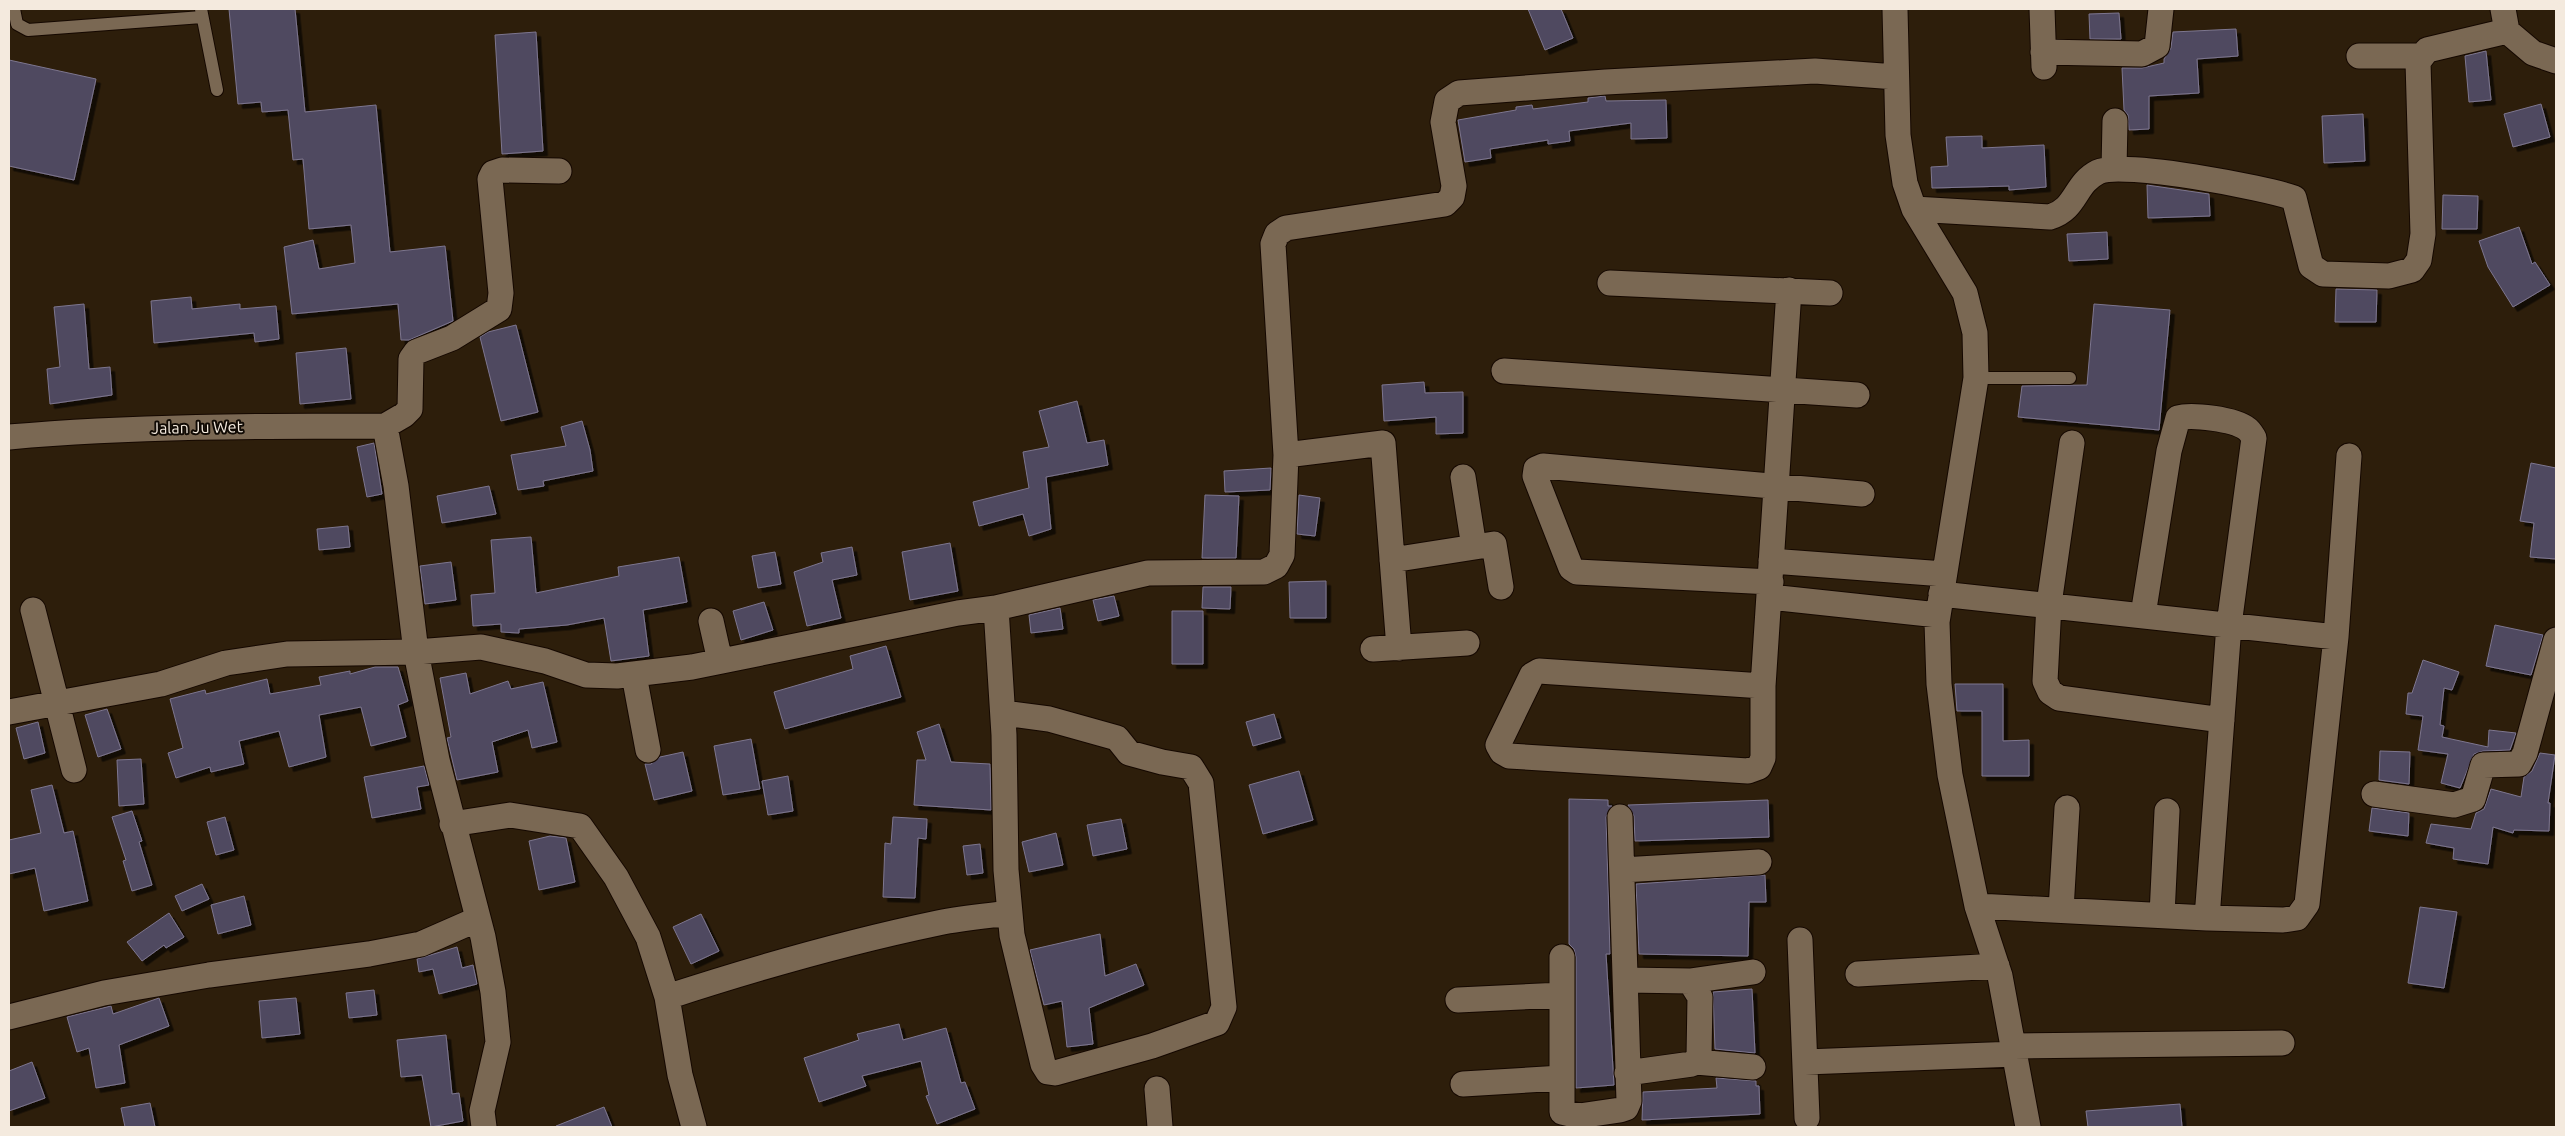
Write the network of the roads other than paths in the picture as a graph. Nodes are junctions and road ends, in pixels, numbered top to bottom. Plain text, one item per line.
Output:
1 (14, 9) edge
2 (1895, 9) edge
3 (2042, 9) edge
4 (2161, 9) edge
5 (201, 13) edge
6 (2505, 20) edge
7 (2359, 56) dead end
8 (2421, 56) junction
9 (2556, 61) edge
10 (1896, 77) junction
11 (217, 90) dead end
12 (2115, 122) dead end
13 (2114, 170) junction
14 (559, 171) dead end
15 (1914, 209) junction
16 (1610, 283) dead end
17 (1789, 290) junction
18 (1830, 293) dead end
19 (1504, 371) dead end
20 (1976, 378) junction
21 (2070, 378) dead end
22 (1782, 389) junction
23 (1857, 395) dead end
24 (385, 426) junction
25 (9, 437) edge
26 (2072, 444) dead end
27 (1286, 455) junction
28 (2349, 456) dead end
29 (1463, 477) dead end
30 (1776, 487) junction
31 (1862, 494) dead end
32 (1474, 547) junction
33 (1392, 560) junction
34 (1771, 580) junction
35 (1500, 587) dead end
36 (1941, 594) junction
37 (2049, 604) junction
38 (996, 608) junction
39 (33, 610) dead end
40 (2143, 615) junction
41 (711, 621) dead end
42 (2229, 625) junction
43 (2336, 637) junction
44 (2556, 640) edge
45 (1466, 643) dead end
46 (1399, 648) junction
47 (1373, 649) dead end
48 (416, 652) junction
49 (720, 661) junction
50 (634, 675) junction
51 (1763, 686) junction
52 (57, 703) junction
53 (9, 712) edge
54 (1002, 713) junction
55 (2222, 720) junction
56 (648, 750) dead end
57 (74, 770) dead end
58 (2374, 794) dead end
59 (2067, 808) dead end
60 (2167, 811) dead end
61 (1620, 817) dead end
62 (452, 824) junction
63 (1759, 862) dead end
64 (1622, 870) junction
65 (1977, 906) junction
66 (2061, 910) junction
67 (1010, 913) junction
68 (2162, 915) junction
69 (2207, 918) junction
70 (478, 919) junction
71 (1800, 940) dead end
72 (1562, 956) dead end
73 (1997, 966) junction
74 (1753, 972) dead end
75 (1858, 974) dead end
76 (1626, 980) junction
77 (1690, 981) junction
78 (1562, 994) junction
79 (667, 998) junction
80 (1458, 1000) dead end
81 (9, 1017) edge
82 (2282, 1043) dead end
83 (2015, 1050) junction
84 (1696, 1062) junction
85 (1805, 1062) junction
86 (1753, 1066) dead end
87 (1627, 1073) junction
88 (1562, 1078) junction
89 (1463, 1084) dead end
90 (1157, 1089) dead end
91 (1807, 1118) dead end
92 (1580, 1121) edge
93 (484, 1127) edge
94 (694, 1127) edge
95 (1160, 1127) edge
96 (2028, 1127) edge

1 - 5 lane
2 - 10 street
3 - 4 street
5 - 11 lane
6 - 8 street
6 - 9 street
7 - 8 street
8 - 13 street
10 - 15 street
10 - 27 street
12 - 13 street
13 - 15 street
14 - 24 street
15 - 20 street
16 - 17 street
17 - 18 street
17 - 22 street
19 - 22 street
20 - 21 lane
20 - 36 street
22 - 23 street
22 - 30 street
24 - 25 street, Jalan Ju Wet
24 - 48 street
26 - 37 street
27 - 33 street
27 - 38 street
28 - 43 street
29 - 32 street
30 - 31 street
30 - 34 street
30 - 34 street
32 - 33 street
32 - 35 street
33 - 46 street
34 - 36 street
34 - 36 street
34 - 51 street
36 - 37 street
36 - 65 street
37 - 40 street
37 - 55 street
38 - 49 street
38 - 54 street
39 - 52 street
40 - 42 street
40 - 42 street
41 - 49 street
42 - 43 street
42 - 55 street
43 - 69 street
44 - 58 street
45 - 46 street
46 - 47 street
48 - 50 street
48 - 52 street
48 - 62 street
49 - 50 street
50 - 56 street
51 - 51 street
52 - 53 street
52 - 57 street
54 - 67 street
54 - 67 street
55 - 69 street
59 - 66 street
60 - 68 street
61 - 64 street
62 - 70 street
62 - 79 street
63 - 64 street
64 - 76 street
65 - 66 street
65 - 73 street
66 - 68 street
67 - 79 street
68 - 69 street
70 - 81 street
70 - 93 street
71 - 85 street
72 - 78 street
73 - 75 street
73 - 83 street
74 - 77 street
76 - 77 street
76 - 87 street
77 - 84 street
78 - 80 street
78 - 88 street
79 - 94 street
82 - 83 street
83 - 85 street
83 - 96 street
84 - 86 street
84 - 87 street
85 - 91 street
87 - 92 street
88 - 89 street
88 - 92 street
90 - 95 street

